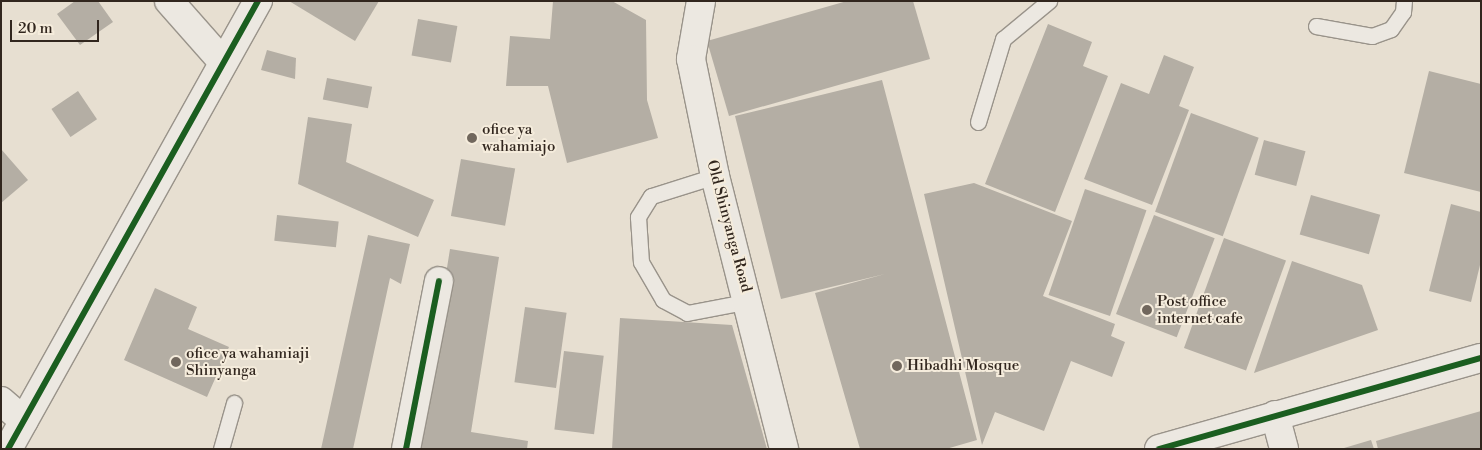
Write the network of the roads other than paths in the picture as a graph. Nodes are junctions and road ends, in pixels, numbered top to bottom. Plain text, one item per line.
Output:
1 (169, 1) edge
2 (258, 1) edge
3 (701, 1) edge
4 (1050, 1) edge
5 (1404, 1) edge
6 (1316, 26) dead end
7 (222, 61) junction
8 (978, 122) dead end
9 (715, 176) junction
10 (439, 281) dead end
11 (750, 301) junction
12 (1481, 358) edge
13 (1, 401) edge
14 (234, 403) dead end
15 (1275, 415) junction
16 (24, 421) junction
17 (8, 449) edge
18 (221, 449) edge
19 (406, 449) edge
20 (784, 449) edge
21 (1159, 449) edge
22 (1284, 449) edge

1 - 7 street
2 - 7 street
3 - 9 street, Old Shinyanga Road
4 - 8 lane
5 - 6 lane
7 - 16 street
9 - 11 street, Old Shinyanga Road
9 - 11 lane
10 - 19 street
11 - 20 street, Old Shinyanga Road
12 - 15 street
13 - 16 street
14 - 18 lane
15 - 21 street
15 - 22 street
16 - 17 street

